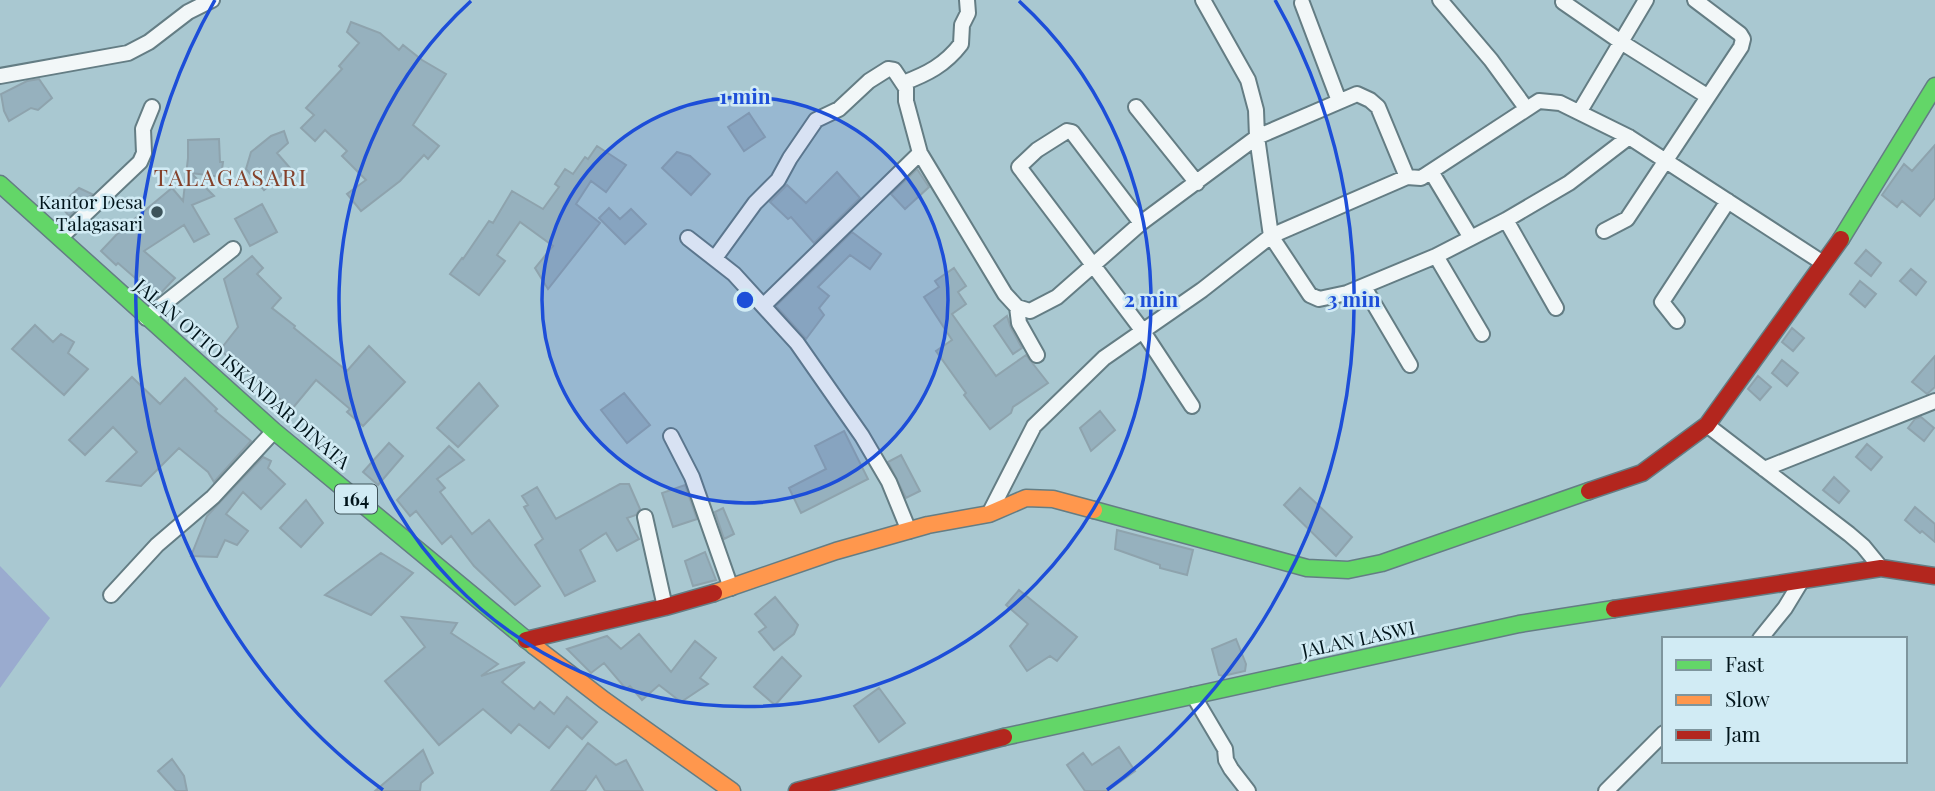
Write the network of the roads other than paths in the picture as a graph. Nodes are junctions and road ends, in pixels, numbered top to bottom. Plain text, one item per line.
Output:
1 (212, 0) edge
2 (967, 0) edge
3 (1203, 0) edge
4 (1440, 0) edge
5 (1646, 0) edge
6 (1695, 0) edge
7 (1563, 2) edge
8 (1301, 3) dead end
9 (1621, 41) junction
10 (0, 76) edge
11 (1935, 86) edge
12 (905, 91) junction
13 (1707, 96) junction
14 (1339, 102) junction
15 (152, 107) dead end
16 (1136, 107) dead end
17 (1526, 108) junction
18 (1580, 111) junction
19 (1257, 137) junction
20 (1629, 137) junction
21 (920, 153) junction
22 (1665, 161) junction
23 (1432, 173) junction
24 (1407, 177) junction
25 (1197, 183) junction
26 (0, 184) edge
27 (1728, 201) junction
28 (1506, 220) junction
29 (1141, 223) junction
30 (1604, 231) dead end
31 (1271, 236) junction
32 (60, 238) junction
33 (688, 238) dead end
34 (1471, 238) junction
35 (233, 249) dead end
36 (1436, 256) junction
37 (715, 258) junction
38 (1822, 263) junction
39 (1093, 265) junction
40 (1364, 287) junction
41 (764, 305) junction
42 (1017, 307) junction
43 (1556, 308) dead end
44 (146, 318) junction
45 (1677, 321) dead end
46 (1142, 330) junction
47 (1482, 334) dead end
48 (1037, 355) dead end
49 (1410, 365) dead end
50 (1935, 401) edge
51 (1192, 406) dead end
52 (1707, 425) junction
53 (274, 432) junction
54 (671, 436) dead end
55 (1764, 469) junction
56 (989, 514) junction
57 (645, 517) dead end
58 (909, 531) junction
59 (1881, 568) junction
60 (1935, 576) edge
61 (1802, 580) junction
62 (731, 588) junction
63 (111, 595) dead end
64 (665, 607) junction
65 (1762, 637) edge
66 (526, 640) junction
67 (1194, 695) junction
68 (1662, 735) edge
69 (732, 791) edge
70 (797, 791) edge
71 (1248, 791) edge
72 (1606, 791) edge

1 - 10 street
2 - 12 street
3 - 19 street
4 - 17 street
5 - 9 street
6 - 13 street
7 - 9 street
8 - 14 street
9 - 13 street
9 - 18 street
11 - 38 street
12 - 21 street
12 - 37 street
13 - 22 street
14 - 19 street
14 - 24 street
15 - 32 street
16 - 25 street
17 - 18 street
17 - 23 street
18 - 20 street
19 - 25 street
19 - 31 street
20 - 22 street
20 - 28 street
21 - 41 street
21 - 42 street
22 - 27 street
22 - 30 street
23 - 24 street
23 - 34 street
24 - 31 street
25 - 29 street
26 - 32 street, JALAN OTTO ISKANDAR DINATA / 164
27 - 38 street
27 - 45 street
28 - 34 street
28 - 43 street
29 - 39 street
29 - 39 street
31 - 40 street
31 - 46 street
32 - 44 street, JALAN OTTO ISKANDAR DINATA / 164
33 - 37 street
34 - 36 street
35 - 44 street
36 - 40 street
36 - 47 street
37 - 41 street
38 - 52 street
39 - 42 street
39 - 46 street
40 - 49 street
41 - 58 street
42 - 48 street
44 - 53 street, JALAN OTTO ISKANDAR DINATA / 164
46 - 51 street
46 - 56 street
50 - 55 street
52 - 55 street
52 - 56 street
53 - 63 street
53 - 66 street, JALAN OTTO ISKANDAR DINATA / 164
54 - 62 street
55 - 59 street
56 - 58 street
57 - 64 street
58 - 62 street
59 - 60 street, JALAN LASWI
59 - 61 street, JALAN LASWI
61 - 65 street
61 - 67 street, JALAN LASWI
62 - 64 street
64 - 66 street
66 - 69 street, JALAN OTTO ISKANDAR DINATA / 164
67 - 70 street, JALAN LASWI
67 - 71 street
68 - 72 street

